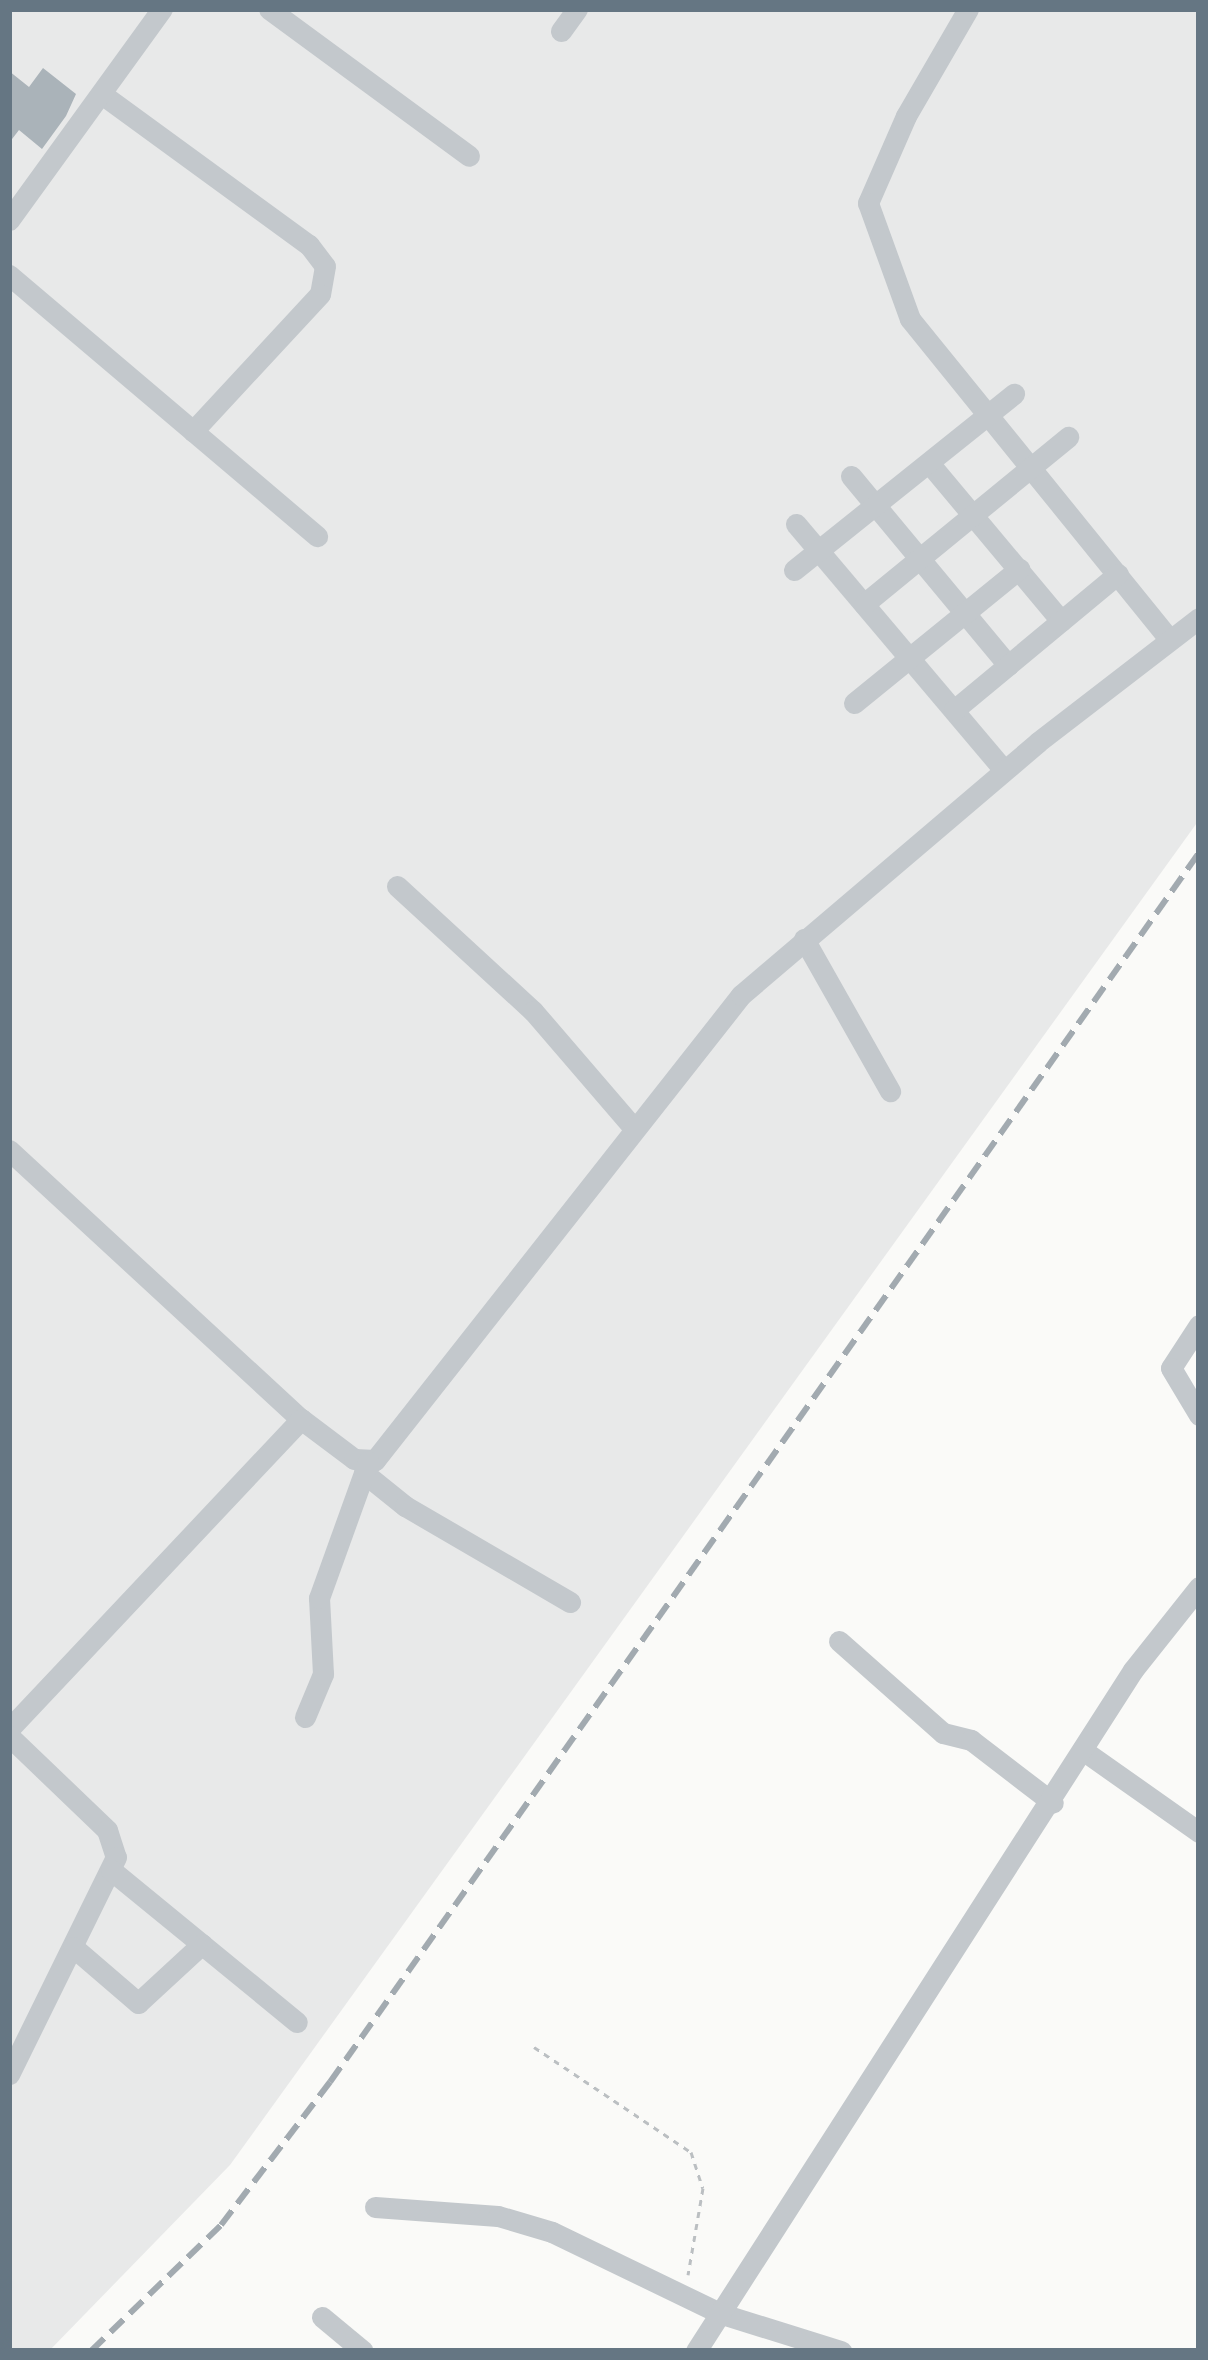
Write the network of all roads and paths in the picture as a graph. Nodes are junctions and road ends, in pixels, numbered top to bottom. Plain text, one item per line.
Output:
1 (162, 9) edge
2 (269, 9) edge
3 (578, 9) edge
4 (968, 9) edge
5 (561, 31) dead end
6 (103, 95) junction
7 (469, 156) dead end
8 (9, 220) edge
9 (9, 275) edge
10 (1014, 394) dead end
11 (988, 415) junction
12 (193, 431) junction
13 (1068, 437) dead end
14 (929, 463) junction
15 (1030, 470) junction
16 (851, 476) dead end
17 (876, 506) junction
18 (975, 515) junction
19 (796, 524) dead end
20 (317, 536) dead end
21 (819, 551) junction
22 (919, 560) junction
23 (1018, 569) junction
24 (794, 570) dead end
25 (1118, 574) junction
26 (864, 604) junction
27 (965, 614) junction
28 (1199, 618) edge
29 (1061, 621) junction
30 (1168, 638) junction
31 (909, 658) junction
32 (1008, 665) junction
33 (854, 703) dead end
34 (953, 710) junction
35 (1004, 770) junction
36 (397, 886) dead end
37 (804, 939) junction
38 (890, 1090) dead end
39 (632, 1126) junction
40 (9, 1150) edge
41 (1199, 1325) edge
42 (1199, 1415) edge
43 (302, 1419) junction
44 (366, 1467) junction
45 (1199, 1587) edge
46 (570, 1602) dead end
47 (839, 1641) dead end
48 (305, 1717) dead end
49 (9, 1733) edge
50 (1084, 1751) junction
51 (1053, 1803) junction
52 (1199, 1832) edge
53 (111, 1870) junction
54 (202, 1944) junction
55 (74, 1947) junction
56 (297, 2022) dead end
57 (534, 2047) dead end
58 (9, 2074) edge
59 (375, 2206) dead end
60 (685, 2294) junction
61 (722, 2314) junction
62 (322, 2317) dead end
63 (363, 2351) edge
64 (696, 2351) edge
65 (841, 2351) edge

1 - 6 street
2 - 7 street
3 - 5 street
4 - 11 street
6 - 8 street
6 - 12 street
9 - 12 street
10 - 11 street
11 - 14 street
11 - 15 street
12 - 20 street
13 - 15 street
14 - 17 street
14 - 18 street
15 - 18 street
15 - 25 street
16 - 17 street
17 - 21 street
17 - 22 street
18 - 22 street
18 - 23 street
19 - 21 street
21 - 24 street
21 - 26 street
22 - 26 street
22 - 27 street
23 - 27 street
23 - 29 street
25 - 29 street
25 - 30 street
26 - 31 street
27 - 31 street
27 - 32 street
28 - 30 street
29 - 32 street
30 - 35 street
31 - 33 street
31 - 34 street
32 - 34 street
34 - 35 street
35 - 37 street
36 - 39 street
37 - 38 street
37 - 39 street
39 - 44 street
40 - 43 street
41 - 42 street
43 - 44 street
43 - 49 street
44 - 46 street
44 - 48 street
45 - 50 street
47 - 51 street
49 - 53 street
50 - 51 street
50 - 52 street
51 - 61 street
53 - 54 street
53 - 55 street
54 - 55 street
54 - 56 street
55 - 58 street
57 - 60 path
59 - 60 street
60 - 61 street
61 - 64 street
61 - 65 street
62 - 63 street

